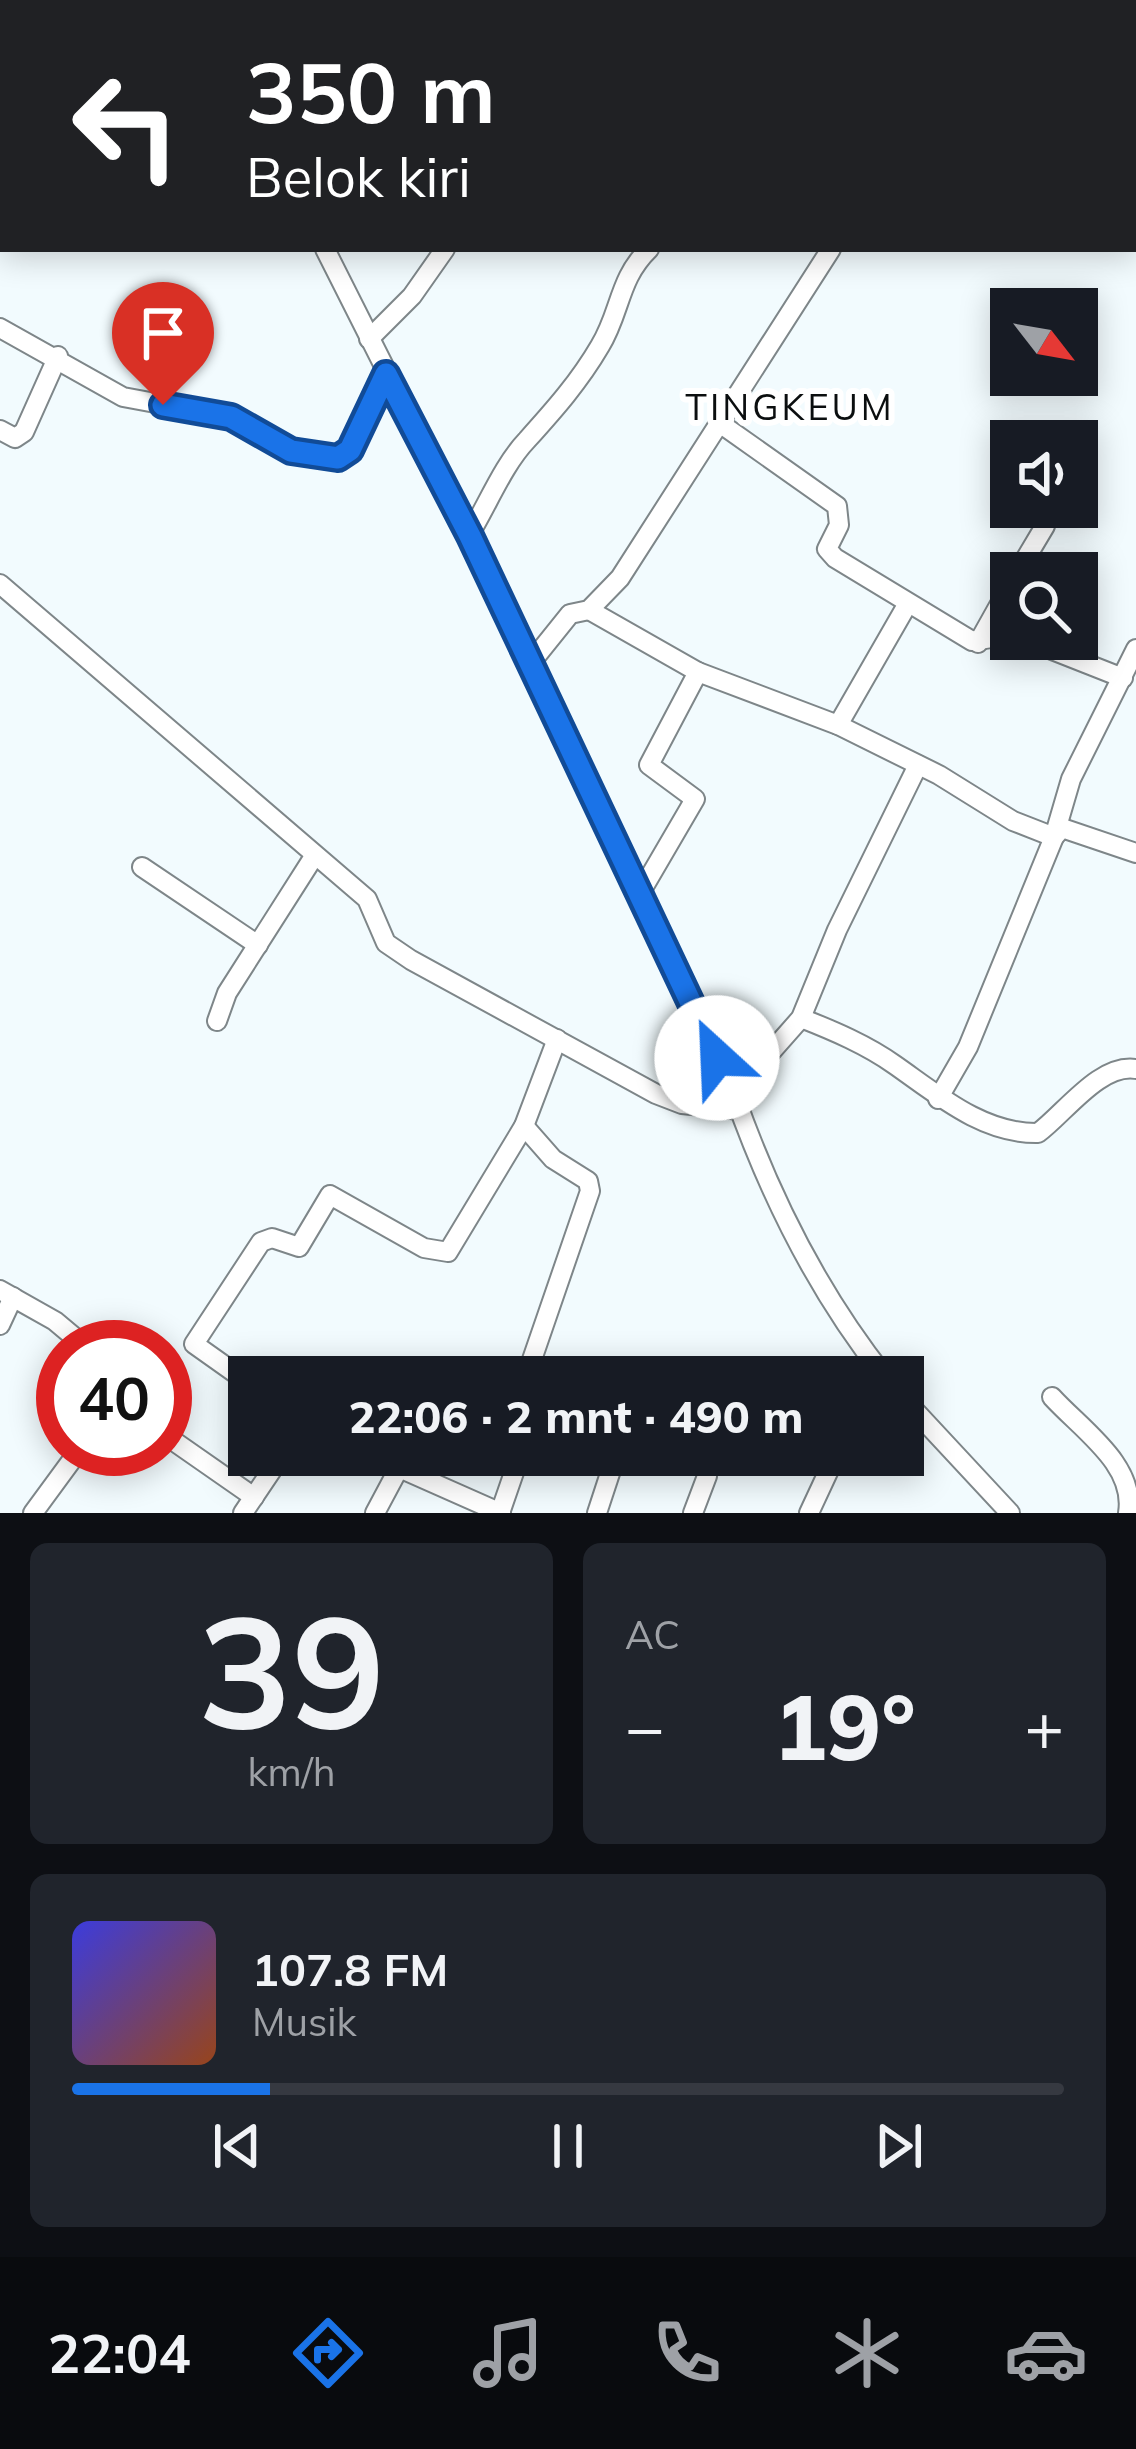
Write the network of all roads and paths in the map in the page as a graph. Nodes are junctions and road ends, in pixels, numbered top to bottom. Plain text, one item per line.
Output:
1 (326, 252) edge
2 (443, 252) edge
3 (646, 252) edge
4 (829, 252) edge
5 (0, 328) edge
6 (369, 339) junction
7 (58, 356) junction
8 (386, 374) junction
9 (722, 424) junction
10 (0, 430) edge
11 (470, 536) junction
12 (0, 584) edge
13 (907, 605) junction
14 (589, 610) junction
15 (990, 623) edge
16 (990, 640) edge
17 (979, 643) junction
18 (1136, 650) edge
19 (1077, 660) edge
20 (530, 665) junction
21 (698, 672) junction
22 (1123, 678) junction
23 (838, 725) junction
24 (918, 765) junction
25 (1054, 837) junction
26 (1136, 853) edge
27 (314, 858) junction
28 (142, 867) dead end
29 (639, 895) junction
30 (257, 945) junction
31 (802, 1018) junction
32 (217, 1021) dead end
33 (557, 1039) junction
34 (1136, 1069) edge
35 (938, 1099) junction
36 (737, 1102) junction
37 (524, 1126) junction
38 (7, 1293) edge
39 (46, 1320) edge
40 (0, 1325) edge
41 (533, 1356) edge
42 (867, 1356) edge
43 (228, 1368) edge
44 (1052, 1397) dead end
45 (924, 1421) edge
46 (192, 1458) edge
47 (60, 1476) edge
48 (268, 1476) edge
49 (395, 1476) edge
50 (417, 1476) edge
51 (513, 1476) edge
52 (609, 1476) edge
53 (707, 1476) dead end
54 (826, 1476) edge
55 (249, 1505) edge
56 (33, 1513) edge
57 (375, 1513) edge
58 (500, 1513) edge
59 (597, 1513) edge
60 (693, 1513) edge
61 (809, 1513) edge
62 (1010, 1513) edge
63 (1128, 1513) edge

1 - 6 street
2 - 6 street
3 - 11 street
4 - 9 street
5 - 7 street
6 - 8 street
7 - 8 street
7 - 10 street
8 - 11 street
9 - 13 street
9 - 14 street
11 - 20 street
12 - 27 street
13 - 17 street
13 - 23 street
14 - 20 street
14 - 21 street
15 - 17 street
16 - 17 street
18 - 22 street
19 - 22 street
20 - 29 street
21 - 23 street
21 - 29 street
22 - 25 street
23 - 24 street
24 - 25 street
24 - 31 street
25 - 26 street
25 - 35 street
27 - 30 street
27 - 33 street
28 - 30 street
29 - 36 street
30 - 32 street
31 - 35 street
31 - 36 street
33 - 36 street
33 - 37 street
34 - 35 street
36 - 42 street
37 - 41 street
37 - 43 street
38 - 39 street
38 - 40 street
44 - 63 street
45 - 62 street
46 - 55 street
47 - 56 street
48 - 55 street
49 - 57 street
50 - 58 street
51 - 58 street
52 - 59 street
53 - 60 street
54 - 61 street

